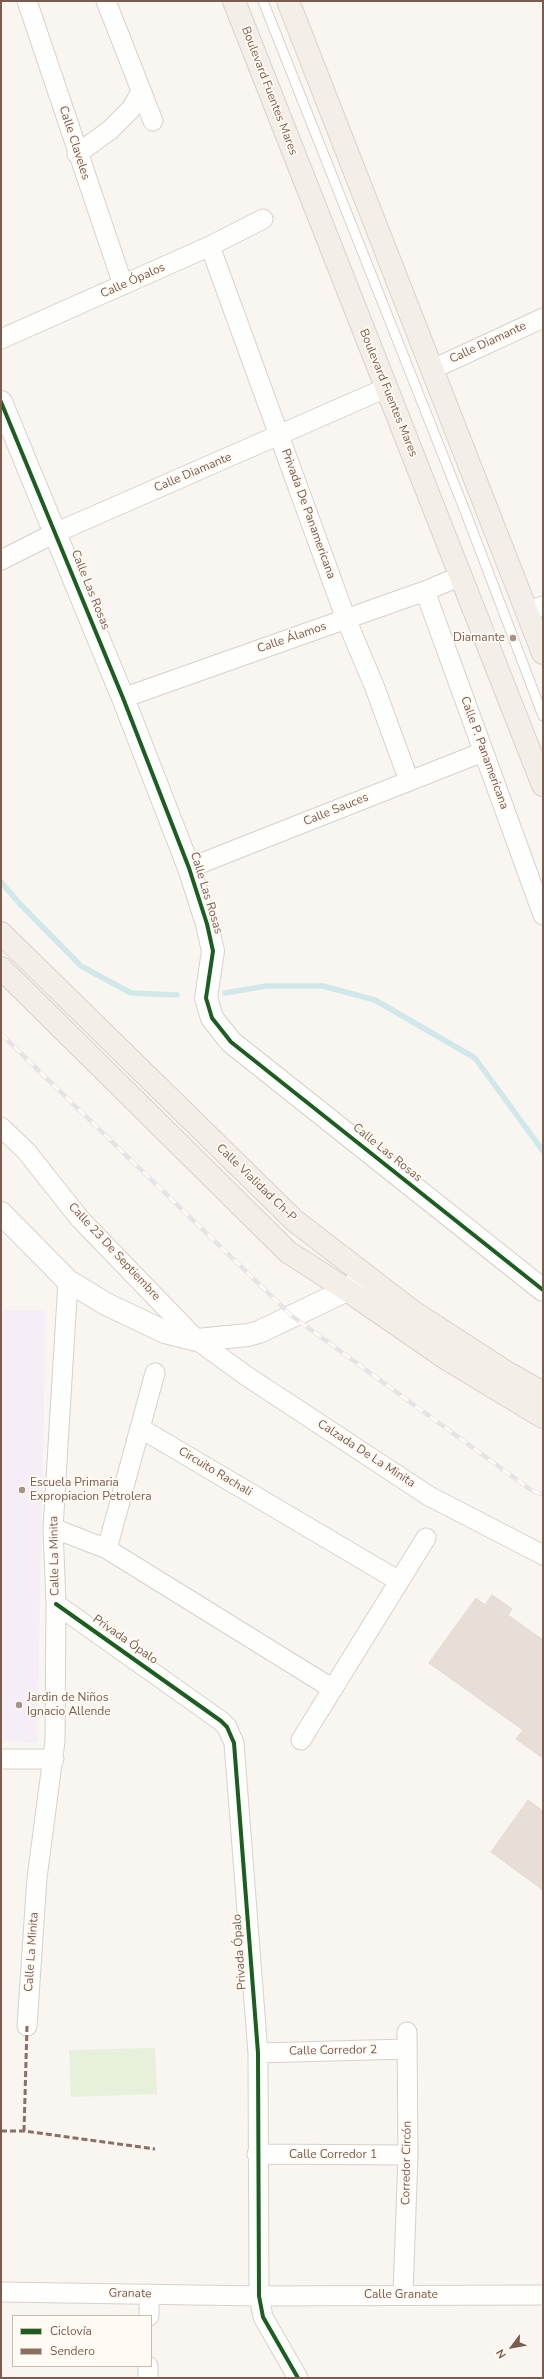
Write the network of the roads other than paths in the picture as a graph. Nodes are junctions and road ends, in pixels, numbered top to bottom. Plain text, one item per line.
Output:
1 (28, 1) edge
2 (106, 1) edge
3 (234, 1) edge
4 (263, 1) edge
5 (288, 1) edge
6 (141, 92) junction
7 (153, 121) dead end
8 (77, 154) junction
9 (263, 219) dead end
10 (210, 246) junction
11 (123, 285) junction
12 (543, 318) edge
13 (1, 339) edge
14 (433, 369) junction
15 (386, 388) junction
16 (1, 402) edge
17 (279, 436) junction
18 (55, 533) junction
19 (1, 560) edge
20 (461, 576) junction
21 (425, 591) junction
22 (535, 608) edge
23 (346, 619) junction
24 (543, 653) edge
25 (123, 698) junction
26 (543, 716) edge
27 (483, 752) junction
28 (409, 781) junction
29 (543, 785) edge
30 (189, 868) junction
31 (543, 915) edge
32 (1, 933) edge
33 (1, 968) edge
34 (1, 1127) edge
35 (5, 1223) edge
36 (364, 1276) junction
37 (68, 1281) junction
38 (347, 1290) junction
39 (543, 1290) edge
40 (197, 1340) junction
41 (155, 1373) dead end
42 (543, 1393) edge
43 (543, 1417) edge
44 (140, 1428) junction
45 (54, 1528) junction
46 (426, 1538) dead end
47 (107, 1549) junction
48 (543, 1555) edge
49 (399, 1581) junction
50 (56, 1604) junction
51 (333, 1689) junction
52 (301, 1740) dead end
53 (1, 1759) edge
54 (54, 1759) junction
55 (27, 2026) dead end
56 (407, 2041) joint
57 (258, 2053) junction
58 (257, 2154) junction
59 (408, 2155) junction
60 (1, 2292) edge
61 (149, 2294) junction
62 (403, 2294) junction
63 (543, 2295) edge
64 (259, 2296) junction
65 (149, 2315) edge
66 (148, 2367) edge
67 (148, 2378) edge
68 (298, 2378) edge

1 - 8 street, Calle Claveles
2 - 6 street
3 - 15 main road, Boulevard Fuentes Mares
4 - 26 lane
5 - 14 main road
6 - 7 street
6 - 8 street
8 - 11 street, Calle Claveles
9 - 10 street, Calle Ópalos
10 - 11 street, Calle Ópalos
10 - 17 street, Privada De Panamericana
11 - 13 street, Calle Ópalos
12 - 14 street, Calle Diamante
14 - 22 main road
15 - 17 street, Calle Diamante
15 - 20 main road, Boulevard Fuentes Mares
16 - 18 street, Calle Las Rosas
17 - 18 street, Calle Diamante
17 - 23 street, Privada De Panamericana
18 - 19 street, Calle Diamante
18 - 25 street, Calle Las Rosas
20 - 21 street, Calle Álamos
20 - 29 main road, Boulevard Fuentes Mares
21 - 23 street, Calle Álamos
21 - 27 street, Calle P. Panamericana
22 - 24 main road
23 - 25 street, Calle Álamos
23 - 28 street, Privada De Panamericana
25 - 30 street, Calle Las Rosas
27 - 28 street, Calle Sauces
27 - 31 street, Calle P. Panamericana
28 - 30 street, Calle Sauces
30 - 39 street, Calle Las Rosas
32 - 36 main road, Calle Vialidad Ch-P
33 - 38 main road
34 - 40 street, Calle 23 De Septiembre
35 - 37 street, Calzada De La Minita
36 - 38 street, Calzada De La Minita
36 - 42 main road, Calle Vialidad Ch-P
37 - 40 street, Calzada De La Minita
37 - 45 street, Calle La Minita
38 - 40 street, Calzada De La Minita
38 - 43 main road
40 - 48 street, Calzada De La Minita
41 - 44 street
44 - 47 street
44 - 49 street, Circuito Rachali
45 - 47 street
45 - 50 street, Calle La Minita
46 - 49 street
47 - 51 street
49 - 51 street
50 - 54 street, Calle La Minita
50 - 57 street, Privada Ópalo
51 - 52 street
53 - 54 street
54 - 55 street, Calle La Minita
56 - 57 street, Calle Corredor 2
56 - 59 street, Corredor Circón
57 - 58 street, Privada Ópalo
58 - 59 street, Calle Corredor 1
58 - 64 street, Privada Ópalo
59 - 62 street, Corredor Circón
60 - 61 street, Granate
61 - 64 street, Granate
61 - 65 street
62 - 63 street, Calle Granate
62 - 64 street, Calle Granate
64 - 68 street, Privada Ópalo
66 - 67 street

